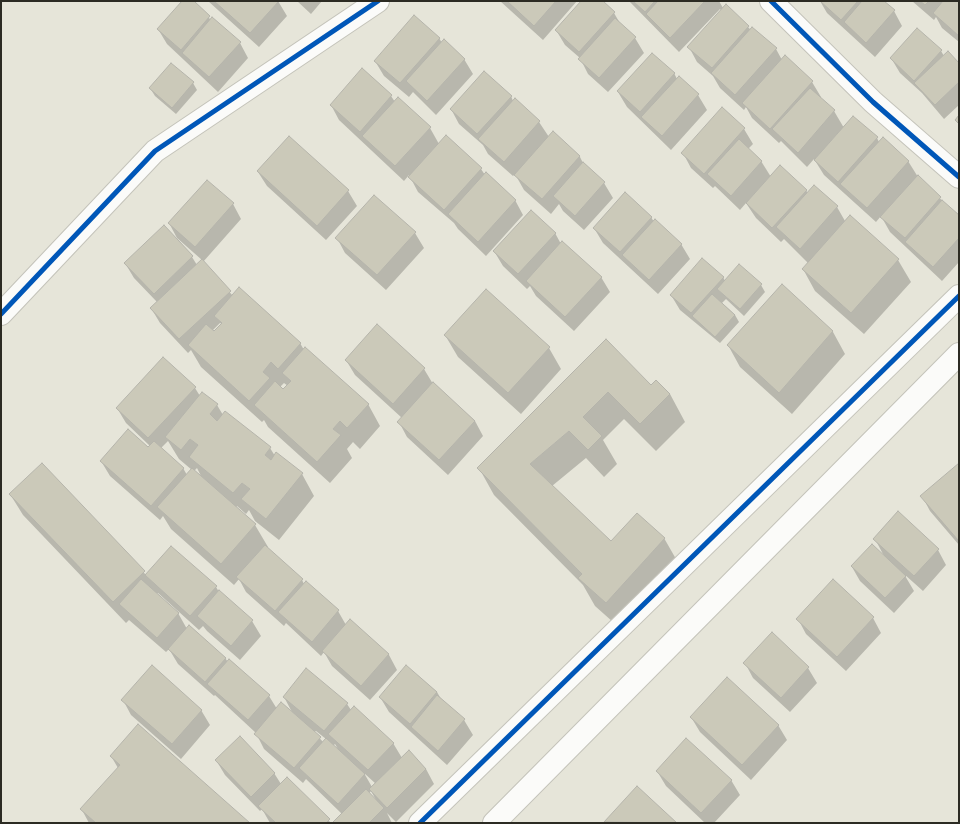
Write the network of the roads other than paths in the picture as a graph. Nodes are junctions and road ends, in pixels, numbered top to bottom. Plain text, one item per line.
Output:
1 (378, 1) edge
2 (771, 1) edge
3 (959, 177) edge
4 (959, 296) edge
5 (1, 314) edge
6 (959, 354) edge
7 (420, 823) edge
8 (494, 823) edge

1 - 5 street
2 - 3 street
4 - 7 street
6 - 8 street

